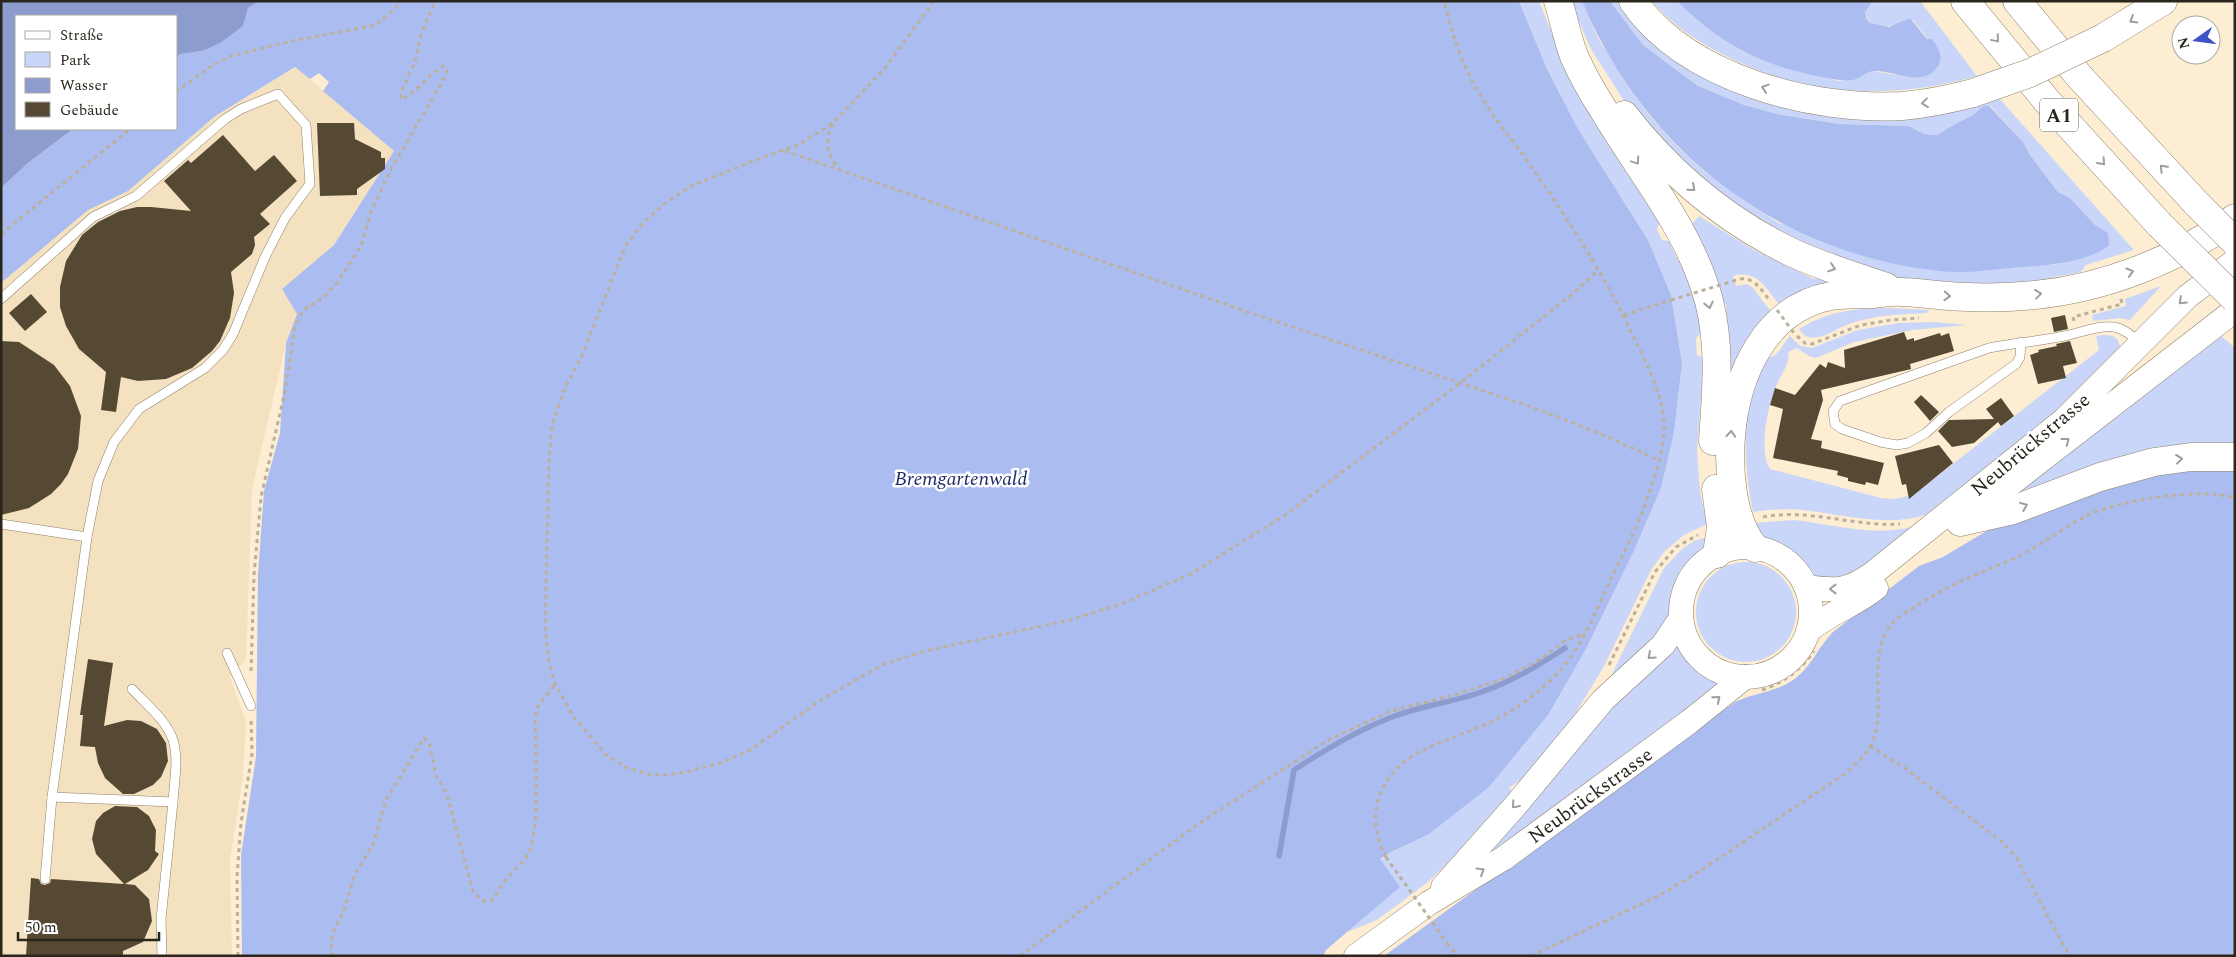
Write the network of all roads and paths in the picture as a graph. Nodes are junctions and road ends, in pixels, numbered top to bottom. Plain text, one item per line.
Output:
1 (403, 1) edge
2 (435, 1) edge
3 (934, 1) edge
4 (1444, 1) edge
5 (1633, 1) edge
6 (1965, 1) edge
7 (2017, 1) edge
8 (2163, 1) edge
9 (1559, 5) edge
10 (178, 91) edge
11 (833, 123) junction
12 (129, 130) edge
13 (784, 151) junction
14 (840, 169) junction
15 (2235, 218) edge
16 (1, 234) edge
17 (2235, 242) edge
18 (2235, 261) edge
19 (1597, 271) junction
20 (1902, 292) junction
21 (2235, 298) edge
22 (1, 299) edge
23 (2235, 310) edge
24 (1624, 315) junction
25 (1794, 333) dead end
26 (2021, 342) junction
27 (2140, 344) junction
28 (1459, 384) junction
29 (2235, 456) edge
30 (1658, 460) junction
31 (2235, 498) edge
32 (1755, 518) dead end
33 (1960, 522) junction
34 (1, 524) edge
35 (1904, 524) dead end
36 (87, 537) junction
37 (1709, 544) junction
38 (1755, 548) junction
39 (1806, 587) junction
40 (1682, 618) junction
41 (1585, 633) junction
42 (1814, 638) junction
43 (227, 653) dead end
44 (1606, 669) dead end
45 (556, 684) junction
46 (1750, 684) junction
47 (132, 689) dead end
48 (251, 706) junction
49 (1870, 746) junction
50 (52, 797) junction
51 (173, 802) junction
52 (45, 879) dead end
53 (1429, 903) junction
54 (162, 956) edge
55 (238, 956) edge
56 (332, 956) edge
57 (1020, 956) edge
58 (1356, 956) edge
59 (1458, 956) edge
60 (1532, 956) edge
61 (2071, 956) edge

1 - 10 path
2 - 48 path
3 - 11 path
4 - 19 path
8 -> 5 highway, bridge
6 -> 21 highway, A1, bridge
17 -> 7 highway, A1, bridge
9 -> 20 highway
9 -> 37 highway
11 - 13 path
11 - 14 path
12 - 16 path
13 - 14 path
13 - 45 path
14 - 28 path
20 -> 15 highway
18 -> 27 main road, Neubrückstrasse
19 - 24 path
19 - 28 path
38 -> 20 highway
22 - 36 lane
33 -> 23 main road, Neubrückstrasse
24 - 25 path, bridge
24 - 30 path
26 - 26 lane
26 - 27 lane
27 -> 39 main road, Neubrückstrasse
28 - 30 path
28 - 45 path
33 -> 29 highway
30 - 41 path
31 - 49 path
32 - 35 path
33 - 42 main road, Neubrückstrasse
34 - 36 lane
36 - 50 lane
37 - 38 main road
37 - 40 main road
37 - 44 path
38 - 39 main road
39 - 42 main road
40 - 46 main road
40 -> 53 main road, Neubrückstrasse
41 - 57 path
41 - 59 path, bridge
42 - 46 main road
42 - 46 path
43 - 48 lane
45 - 56 path
53 -> 46 main road, Neubrückstrasse
47 - 51 lane
48 - 55 path
49 - 60 path
49 - 61 path
50 - 51 lane
50 - 52 lane
51 - 54 lane
53 - 58 main road, Neubrückstrasse

